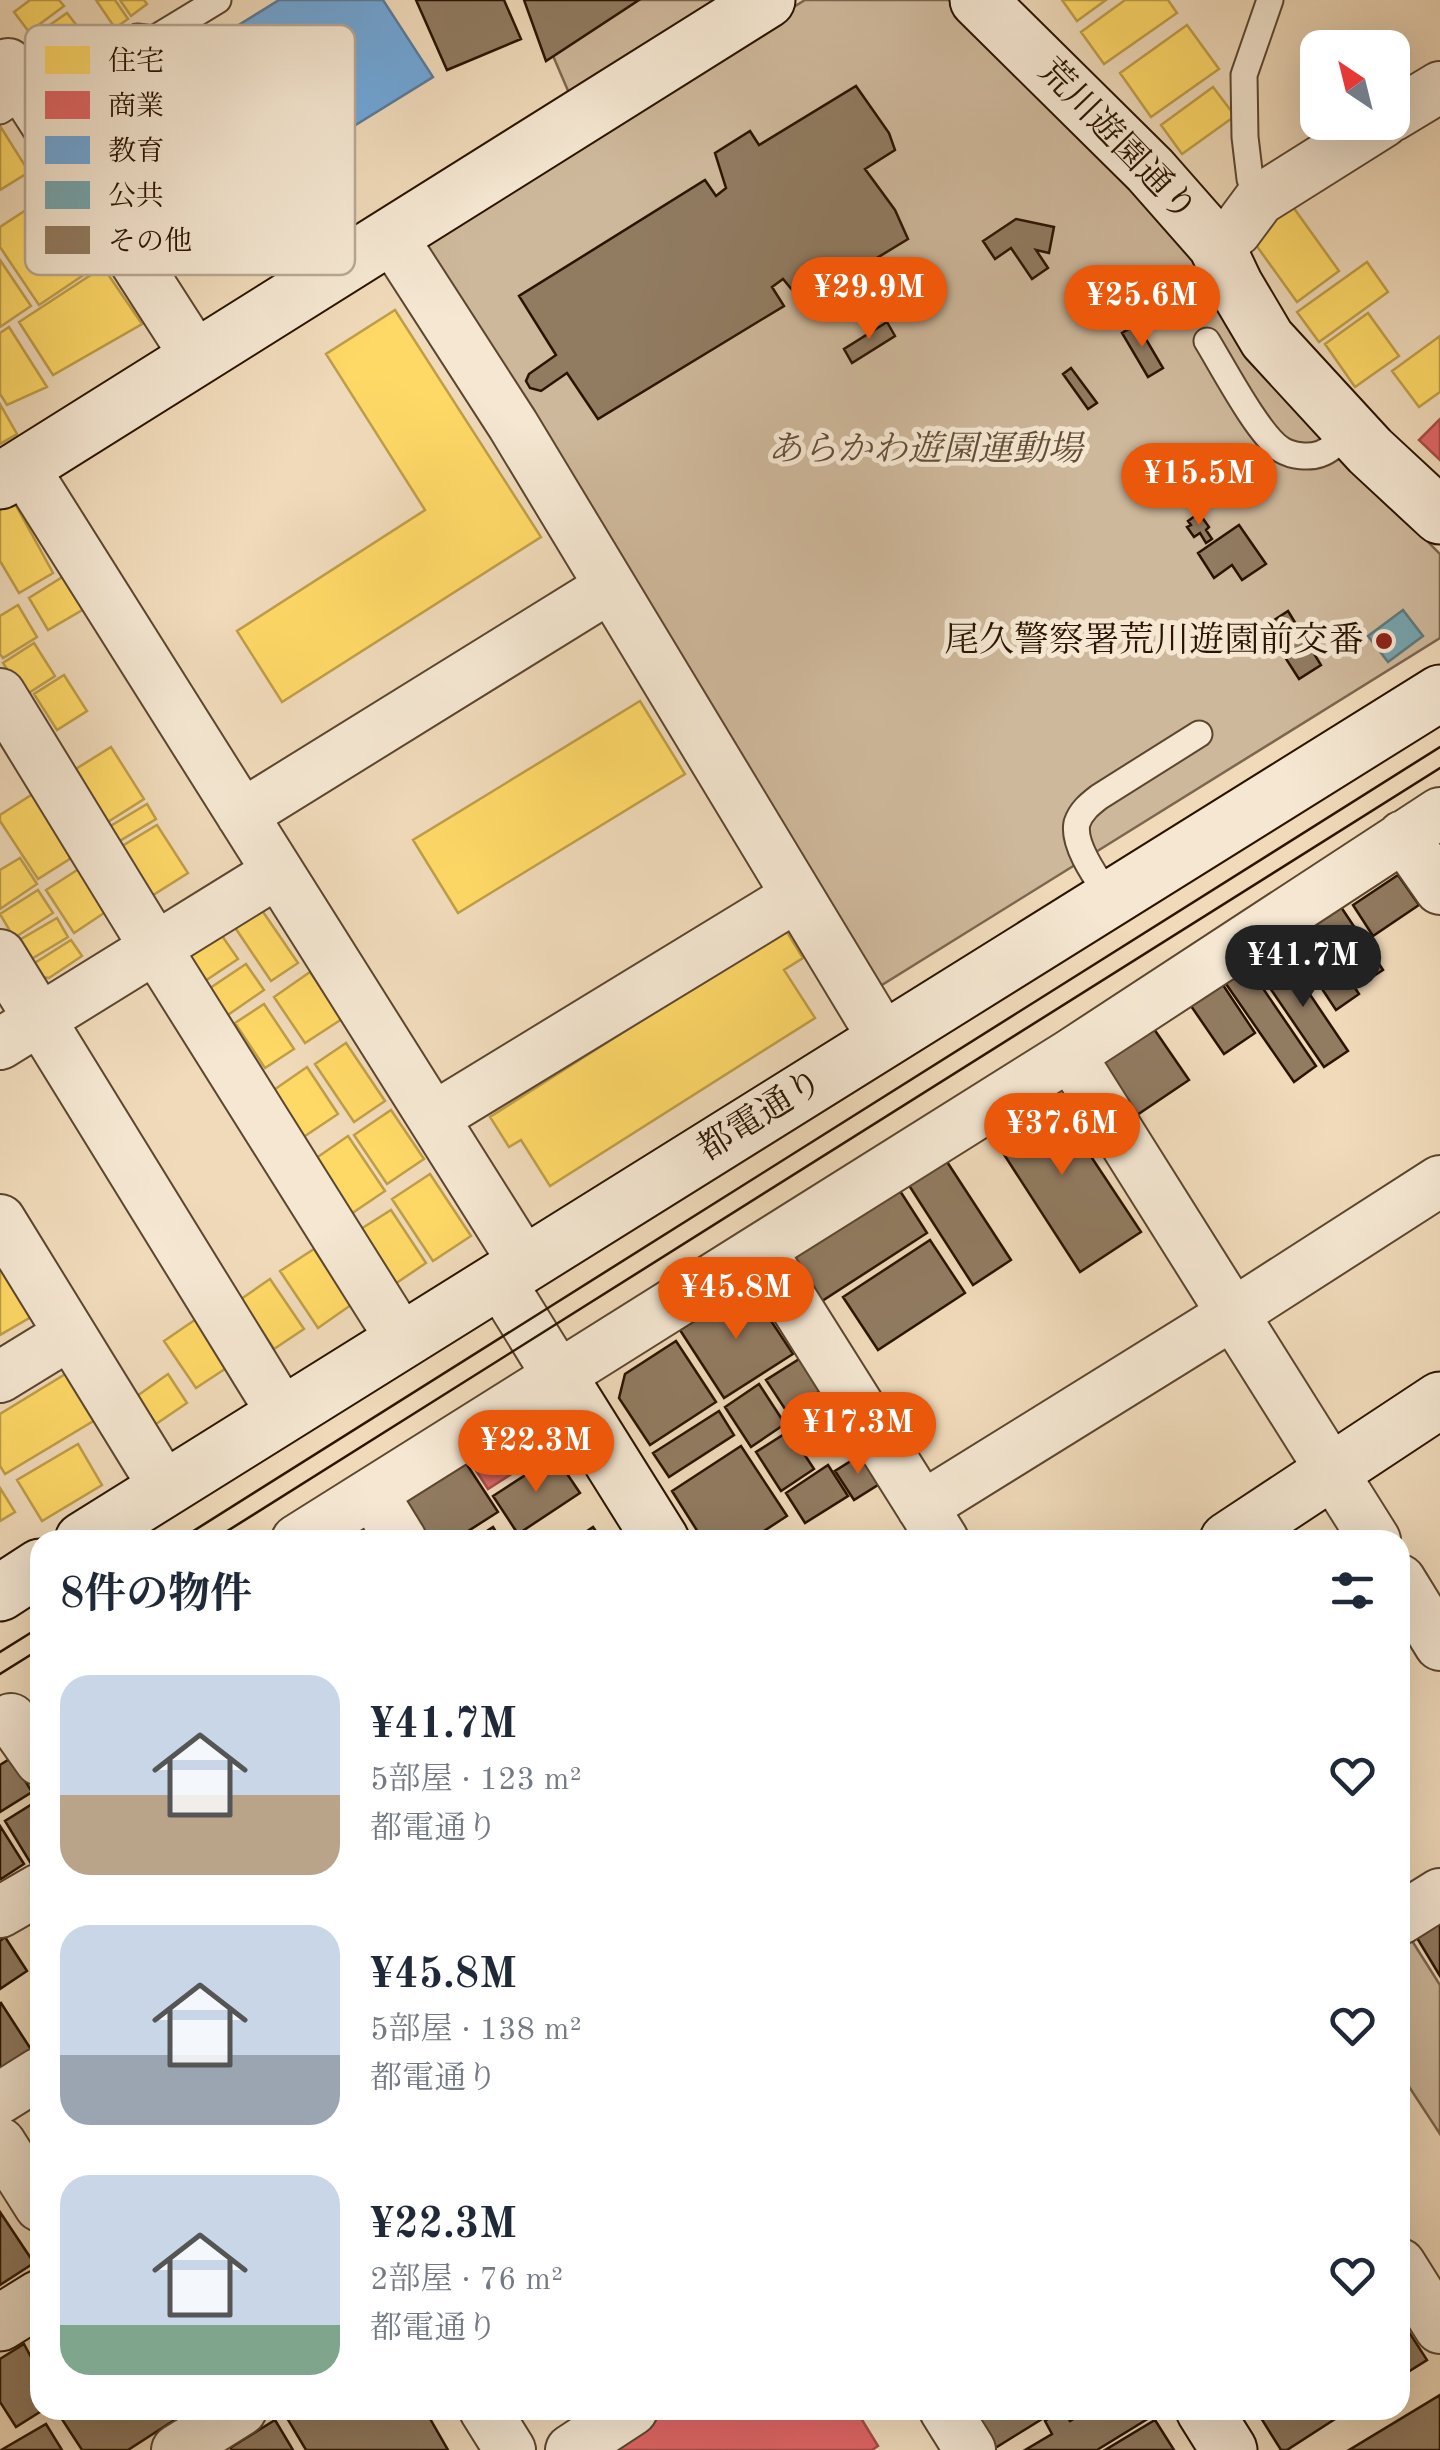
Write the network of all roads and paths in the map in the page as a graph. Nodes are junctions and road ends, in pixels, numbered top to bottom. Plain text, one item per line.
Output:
1 (218, 0) edge
2 (768, 0) edge
3 (978, 0) edge
4 (1270, 0) edge
5 (177, 25) edge
6 (1440, 86) edge
7 (1410, 105) edge
8 (1354, 140) edge
9 (1258, 200) junction
10 (391, 236) junction
11 (1216, 244) junction
12 (355, 259) edge
13 (141, 275) edge
14 (329, 275) edge
15 (1207, 341) dead end
16 (197, 358) junction
17 (1350, 430) junction
18 (12, 474) edge
19 (1440, 516) edge
20 (610, 587) junction
21 (1440, 693) edge
22 (0, 694) edge
23 (1199, 734) dead end
24 (242, 814) junction
25 (1421, 824) edge
26 (278, 872) junction
27 (1440, 889) edge
28 (797, 896) junction
29 (1110, 898) junction
30 (156, 947) junction
31 (0, 956) edge
32 (20, 1032) edge
33 (884, 1039) junction
34 (1070, 1056) junction
35 (433, 1118) junction
36 (1440, 1180) edge
37 (0, 1220) edge
38 (761, 1251) junction
39 (512, 1272) junction
40 (1233, 1314) junction
41 (70, 1334) junction
42 (402, 1340) junction
43 (0, 1377) edge
44 (559, 1377) junction
45 (1440, 1400) edge
46 (283, 1414) junction
47 (1332, 1471) junction
48 (166, 1488) junction
49 (372, 1493) junction
50 (933, 1524) edge
51 (99, 1530) edge
52 (313, 1530) edge
53 (395, 1530) edge
54 (654, 1530) edge
55 (1243, 1530) edge
56 (1369, 1530) edge
57 (30, 1573) edge
58 (0, 1592) edge
59 (1410, 1596) edge
60 (1440, 1644) edge
61 (17, 1715) edge
62 (30, 1740) edge
63 (30, 1894) edge
64 (1440, 1894) edge
65 (0, 1912) edge
66 (1410, 1913) edge
67 (30, 2079) edge
68 (0, 2098) edge
69 (0, 2143) edge
70 (30, 2190) edge
71 (1410, 2280) edge
72 (30, 2304) edge
73 (0, 2323) edge
74 (1440, 2328) edge
75 (225, 2420) edge
76 (491, 2420) edge
77 (617, 2420) edge
78 (1210, 2420) edge
79 (178, 2450) edge
80 (510, 2450) edge
81 (571, 2450) edge
82 (1228, 2450) edge

1 - 5 lane
2 - 10 street
3 - 11 street, 荒川遊園通り
4 - 9 lane
6 - 7 street
8 - 9 street
9 - 11 street
10 - 12 street
10 - 20 street
11 - 17 street, 荒川遊園通り
13 - 16 street
14 - 16 street
15 - 17 lane
16 - 18 street
17 - 19 street, 荒川遊園通り
18 - 24 street
20 - 24 street
20 - 28 street
21 - 29 street, 都電通り
22 - 30 street
23 - 29 lane
24 - 26 street
25 - 27 street
25 - 34 street
26 - 30 street
26 - 35 street
28 - 33 street
28 - 35 street
29 - 33 street, 都電通り
30 - 32 street
30 - 42 street
31 - 32 street
32 - 46 street
33 - 39 street, 都電通り
34 - 38 street
34 - 40 street
35 - 39 street
36 - 40 street
37 - 41 street
38 - 44 street
38 - 50 street
39 - 42 street, 都電通り
39 - 44 street
40 - 47 street
40 - 50 street
41 - 43 street
41 - 48 street
42 - 46 street, 都電通り
44 - 49 street
44 - 54 street
45 - 47 street
46 - 48 street, 都電通り
47 - 55 street
47 - 56 street
48 - 51 street, 都電通り
49 - 52 street
49 - 53 street
57 - 58 street
59 - 60 street
61 - 62 street
63 - 65 street
64 - 66 street
67 - 68 street
69 - 70 street
71 - 74 street
72 - 73 street
75 - 79 street
76 - 80 street
77 - 81 street
78 - 82 street

